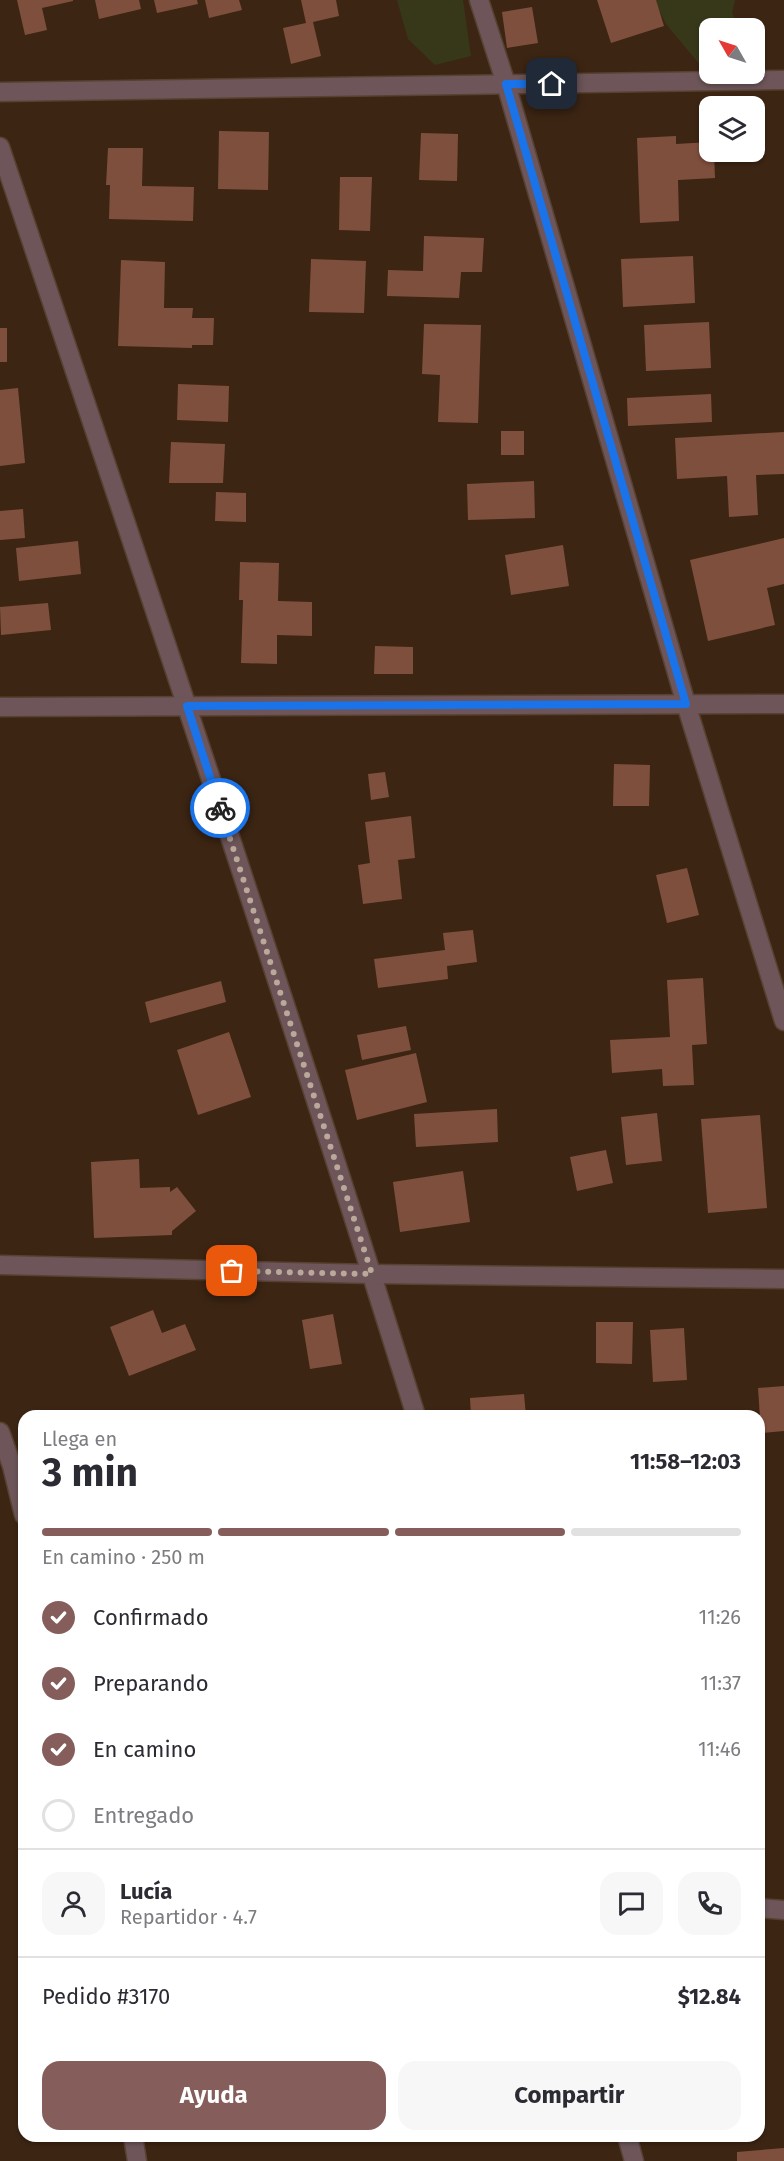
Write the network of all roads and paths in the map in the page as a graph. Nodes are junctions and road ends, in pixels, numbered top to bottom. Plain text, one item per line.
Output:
1 (479, 0) edge
2 (784, 80) edge
3 (506, 84) junction
4 (0, 92) edge
5 (0, 147) edge
6 (686, 704) junction
7 (784, 704) edge
8 (187, 706) junction
9 (0, 707) edge
10 (784, 1021) edge
11 (0, 1265) edge
12 (372, 1274) junction
13 (784, 1279) edge
14 (414, 1410) edge
15 (0, 1432) edge
16 (18, 1490) edge
17 (765, 1908) edge
18 (784, 1910) edge
19 (135, 2142) edge
20 (629, 2142) edge
21 (137, 2161) edge
22 (634, 2161) edge

1 - 3 street
2 - 3 street
3 - 4 street
3 - 6 street
5 - 8 street
6 - 7 street
6 - 8 street
6 - 10 street
8 - 9 street
8 - 12 street
11 - 12 street
12 - 13 street
12 - 14 street
15 - 16 street
17 - 18 street
19 - 21 street
20 - 22 street

